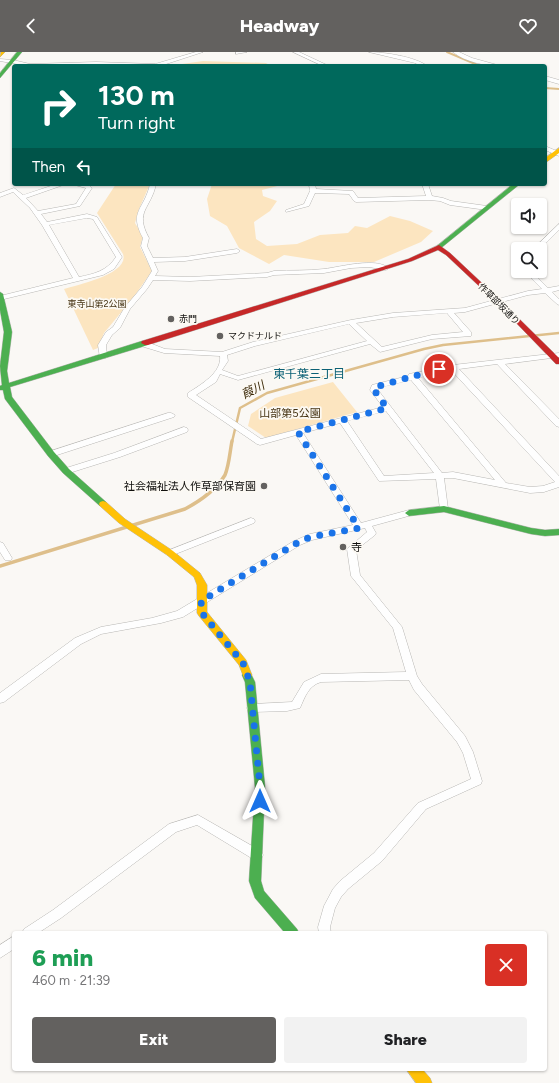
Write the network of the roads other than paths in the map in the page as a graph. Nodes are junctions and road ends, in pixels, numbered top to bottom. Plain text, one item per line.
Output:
1 (20, 52) edge
2 (201, 52) edge
3 (245, 52) edge
4 (295, 52) edge
5 (371, 52) edge
6 (455, 52) edge
7 (238, 54) dead end
8 (6, 57) edge
9 (0, 60) edge
10 (30, 64) edge
11 (68, 64) edge
12 (120, 64) edge
13 (162, 64) edge
14 (322, 64) edge
15 (417, 64) edge
16 (491, 64) edge
17 (0, 76) edge
18 (547, 79) edge
19 (559, 82) edge
20 (547, 149) edge
21 (558, 152) edge
22 (547, 160) edge
23 (57, 186) edge
24 (87, 186) edge
25 (153, 186) edge
26 (426, 186) edge
27 (514, 186) edge
28 (312, 187) edge
29 (0, 195) edge
30 (22, 197) junction
31 (429, 198) junction
32 (487, 208) junction
33 (288, 211) dead end
34 (37, 213) junction
35 (45, 224) junction
36 (559, 226) edge
37 (543, 242) edge
38 (438, 247) junction
39 (237, 251) dead end
40 (151, 260) junction
41 (386, 268) junction
42 (151, 278) junction
43 (534, 278) edge
44 (77, 280) junction
45 (559, 288) edge
46 (546, 291) junction
47 (1, 296) edge
48 (498, 301) junction
49 (559, 303) edge
50 (450, 312) junction
51 (351, 322) junction
52 (371, 342) junction
53 (144, 344) junction
54 (223, 354) junction
55 (103, 356) junction
56 (557, 358) edge
57 (499, 362) junction
58 (453, 367) junction
59 (218, 371) junction
60 (412, 376) junction
61 (3, 387) edge
62 (387, 408) junction
63 (171, 415) dead end
64 (343, 421) junction
65 (559, 424) edge
66 (184, 430) dead end
67 (298, 432) junction
68 (51, 454) junction
69 (66, 471) junction
70 (440, 476) junction
71 (559, 483) edge
72 (503, 484) junction
73 (444, 509) junction
74 (409, 513) joint
75 (251, 522) dead end
76 (363, 526) junction
77 (559, 532) edge
78 (0, 545) edge
79 (170, 553) junction
80 (8, 558) dead end
81 (201, 601) junction
82 (412, 676) junction
83 (0, 699) edge
84 (252, 708) junction
85 (257, 855) junction
86 (31, 931) edge
87 (291, 931) edge
88 (325, 931) edge
89 (12, 943) edge
90 (0, 952) edge
91 (415, 1071) edge
92 (425, 1083) edge

1 - 8 main road
2 - 13 street
3 - 7 street
4 - 14 street
5 - 15 street
6 - 16 street
8 - 9 street
8 - 10 street
8 - 17 main road
11 - 12 street
18 - 19 street
20 - 21 street
21 - 22 main road
23 - 30 street
24 - 34 street
25 - 40 street
26 - 31 street
27 - 32 main road
28 - 31 street
28 - 33 street
29 - 30 street
30 - 34 street
31 - 32 street
32 - 38 main road
34 - 35 street
35 - 44 street
35 - 44 street
36 - 37 street
38 - 41 main road
38 - 48 main road, 作草部坂通り
39 - 40 street
40 - 42 street
41 - 42 street
41 - 53 main road
42 - 55 street
43 - 46 street
44 - 47 street
45 - 46 street
46 - 48 street
46 - 49 street
47 - 61 main road
48 - 50 street
48 - 56 main road, 作草部坂通り
50 - 51 street
50 - 52 street
51 - 52 street
51 - 54 street
52 - 59 street
53 - 54 street
53 - 55 main road
54 - 59 street
55 - 61 main road
56 - 57 street
57 - 58 street
57 - 65 street
58 - 60 street
58 - 71 street
59 - 67 street
60 - 62 street
60 - 72 street
61 - 68 main road
62 - 64 street
62 - 70 street
63 - 68 street
64 - 67 street
64 - 70 street
66 - 69 street
67 - 76 street
68 - 69 main road
69 - 79 main road
70 - 72 street
70 - 73 street
71 - 72 street
73 - 74 main road
73 - 77 main road
74 - 76 street
75 - 79 street
76 - 81 street
76 - 82 street
78 - 80 street
79 - 81 main road
81 - 83 street
81 - 84 main road
82 - 84 street
82 - 88 street
84 - 85 main road
85 - 86 street
85 - 87 main road
89 - 90 street
91 - 92 main road

